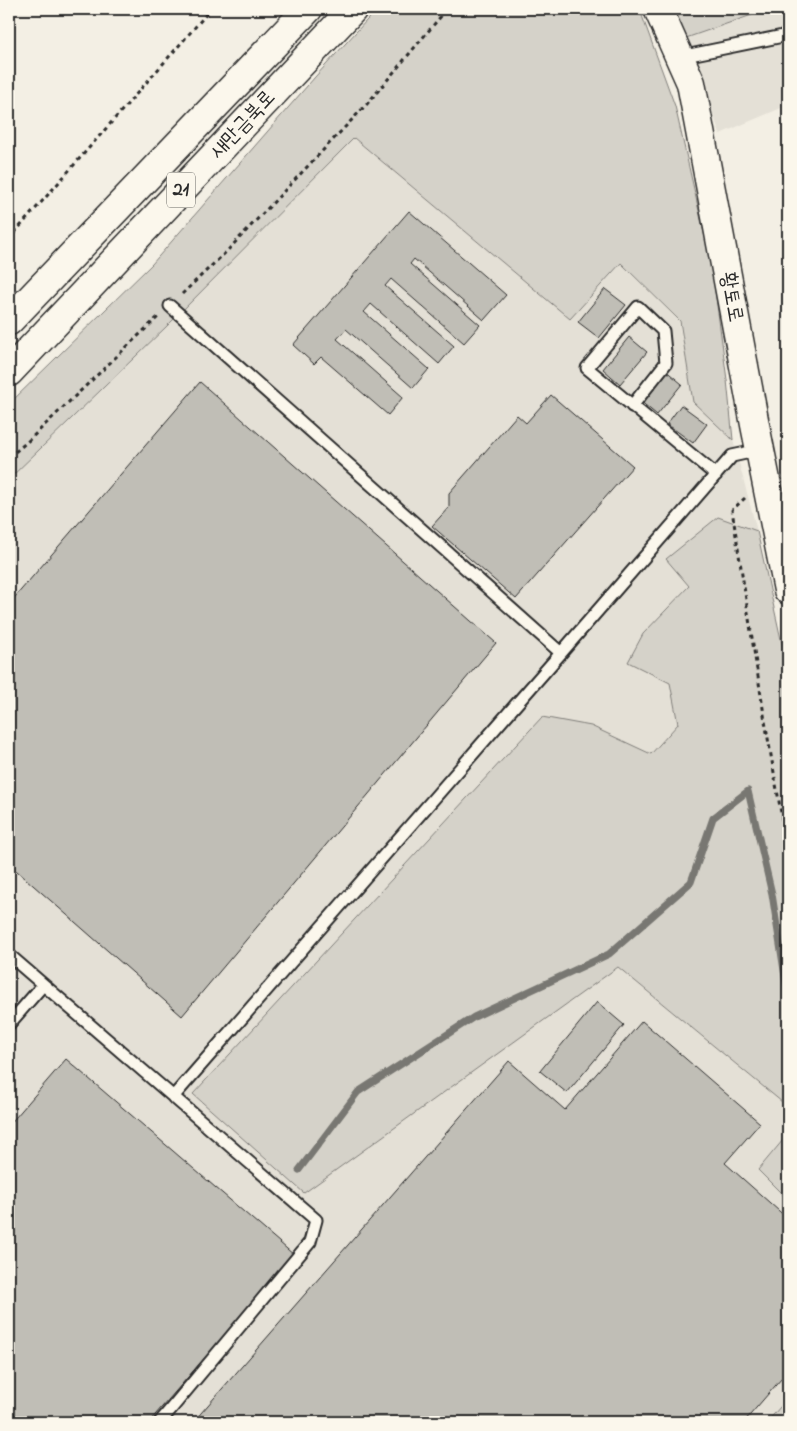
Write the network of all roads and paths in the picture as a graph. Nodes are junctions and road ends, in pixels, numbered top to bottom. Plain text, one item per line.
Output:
1 (211, 9) edge
2 (308, 9) edge
3 (353, 9) edge
4 (447, 9) edge
5 (658, 9) edge
6 (788, 34) edge
7 (680, 57) junction
8 (9, 239) edge
9 (170, 306) junction
10 (9, 321) edge
11 (9, 372) edge
12 (632, 406) junction
13 (760, 450) junction
14 (9, 458) edge
15 (716, 475) junction
16 (765, 478) junction
17 (788, 590) edge
18 (561, 653) junction
19 (788, 853) edge
20 (9, 955) edge
21 (43, 985) junction
22 (9, 1024) edge
23 (173, 1097) junction
24 (160, 1422) edge

1 - 8 path
2 - 10 main road, 새만금북로 / 21
3 - 11 main road, 새만금북로 / 21
4 - 9 path
5 - 7 main road, 황토로
6 - 7 lane
7 - 13 main road, 황토로
9 - 14 path
9 - 18 lane
12 - 12 lane
12 - 15 lane
13 - 15 lane
13 - 16 main road, 황토로
15 - 18 lane
16 - 17 main road, 황토로
16 - 19 path
18 - 23 lane
20 - 21 lane
21 - 22 lane
21 - 23 lane
23 - 24 lane

